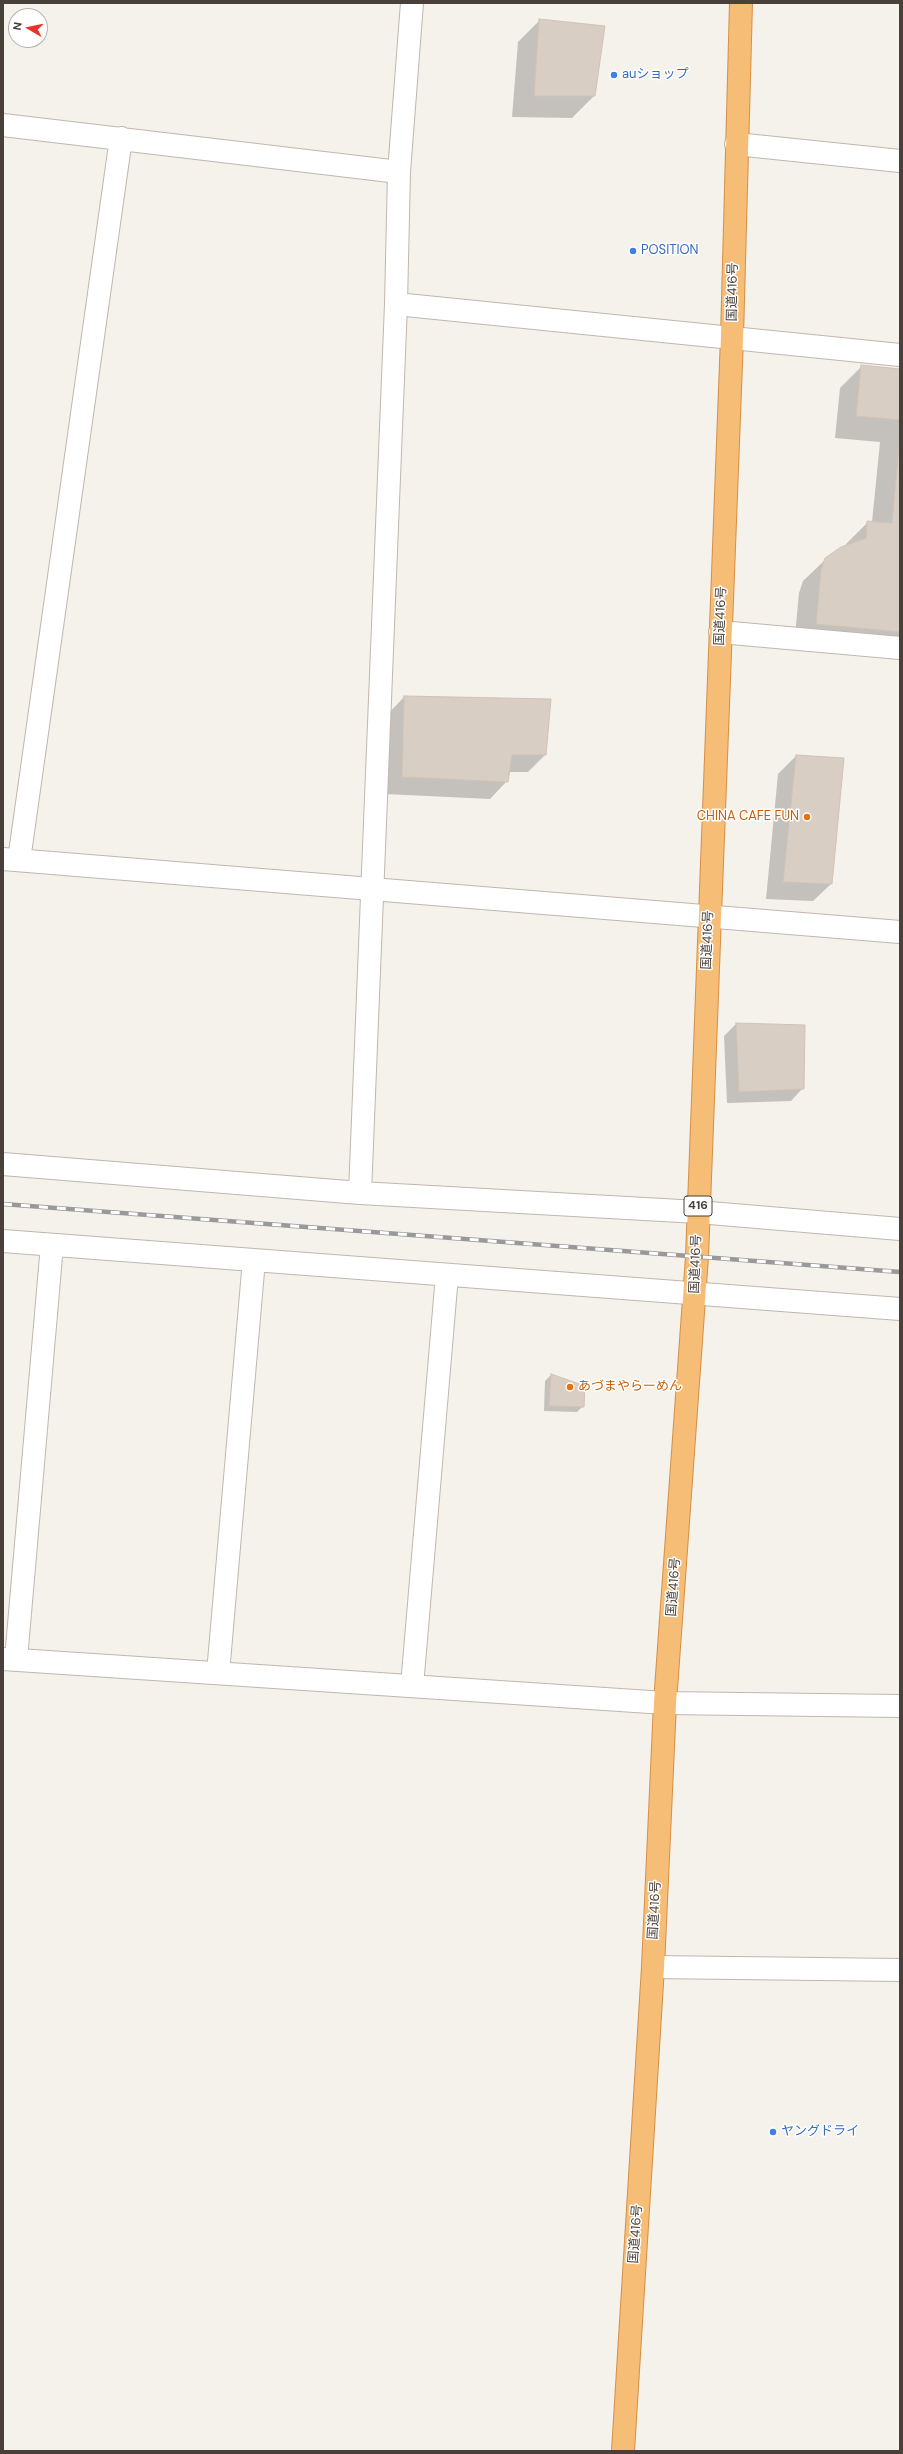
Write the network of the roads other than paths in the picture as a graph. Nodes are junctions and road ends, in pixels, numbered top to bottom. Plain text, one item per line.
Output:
1 (412, 3) edge
2 (741, 3) edge
3 (3, 125) edge
4 (121, 138) junction
5 (736, 144) junction
6 (900, 161) edge
7 (399, 172) junction
8 (396, 304) junction
9 (732, 337) junction
10 (900, 355) edge
11 (720, 632) junction
12 (900, 648) edge
13 (11, 860) edge
14 (373, 891) junction
15 (709, 916) junction
16 (900, 932) edge
17 (3, 1164) edge
18 (360, 1193) junction
19 (698, 1212) junction
20 (900, 1229) edge
21 (3, 1241) edge
22 (52, 1245) junction
23 (254, 1260) junction
24 (447, 1275) junction
25 (695, 1293) junction
26 (900, 1309) edge
27 (10, 1659) edge
28 (218, 1673) junction
29 (412, 1686) junction
30 (665, 1703) junction
31 (900, 1706) edge
32 (653, 1967) junction
33 (900, 1970) edge
34 (623, 2451) edge

1 - 7 street
2 - 5 highway, 国道416号 / 416
3 - 4 street
4 - 7 street
4 - 13 street
5 - 6 street
5 - 9 highway, 国道416号 / 416
7 - 8 street
8 - 9 street
8 - 14 street
9 - 10 street
9 - 11 highway, 国道416号 / 416
11 - 12 street
11 - 15 highway, 国道416号 / 416
13 - 14 street
14 - 15 street
14 - 18 street
15 - 16 street
15 - 19 highway, 国道416号 / 416
17 - 18 street
18 - 19 street
19 - 20 street
19 - 25 highway, 国道416号 / 416
21 - 22 street
22 - 23 street
22 - 27 street
23 - 24 street
23 - 28 street
24 - 25 street
24 - 29 street
25 - 26 street
25 - 30 highway, 国道416号 / 416
27 - 28 street
28 - 29 street
29 - 30 street
30 - 31 street
30 - 32 highway, 国道416号 / 416
32 - 33 street
32 - 34 highway, 国道416号 / 416

